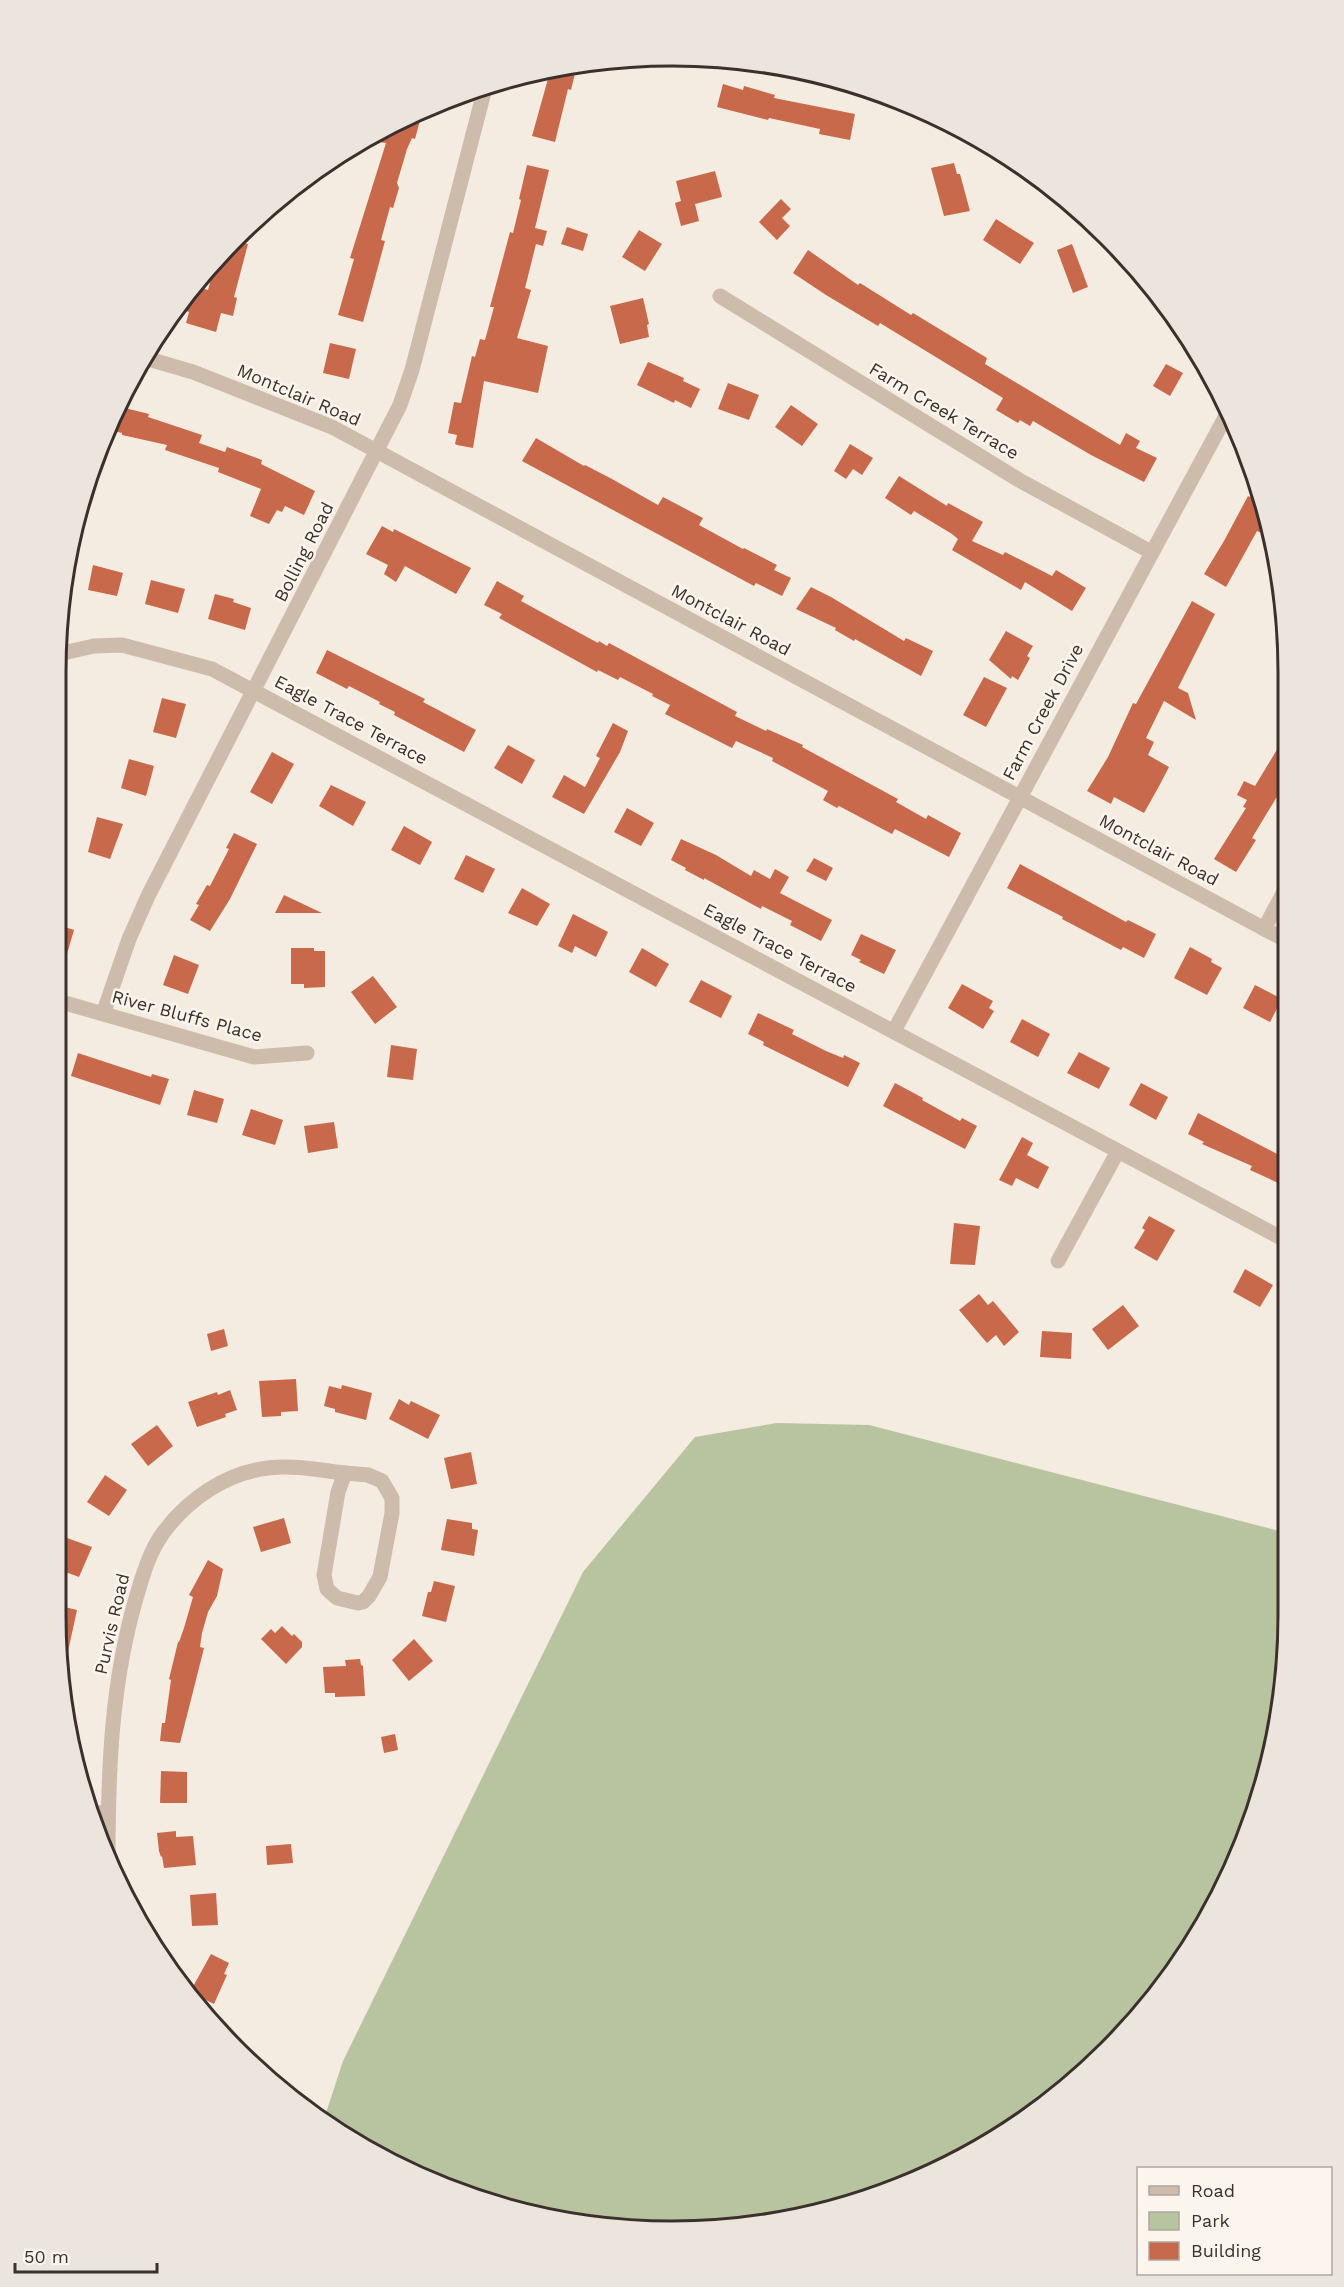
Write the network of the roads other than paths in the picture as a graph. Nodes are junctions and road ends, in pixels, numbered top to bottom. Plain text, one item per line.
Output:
1 (483, 96) edge
2 (720, 296) dead end
3 (152, 360) edge
4 (1223, 420) edge
5 (378, 452) junction
6 (1151, 552) junction
7 (66, 652) edge
8 (254, 691) junction
9 (1019, 797) junction
10 (1278, 903) edge
11 (1264, 929) junction
12 (1278, 936) edge
13 (66, 1003) edge
14 (103, 1014) junction
15 (894, 1031) junction
16 (307, 1053) dead end
17 (1118, 1151) junction
18 (1278, 1236) edge
19 (1058, 1261) dead end
20 (345, 1473) junction
21 (108, 1812) junction
22 (99, 1813) edge
23 (108, 1836) edge

1 - 5 street, Bolling Road
2 - 6 street, Farm Creek Terrace
3 - 5 street, Montclair Road
4 - 6 street, Farm Creek Drive
5 - 8 street, Bolling Road
5 - 9 street, Montclair Road
6 - 9 street, Farm Creek Drive
7 - 8 street, Eagle Trace Terrace
8 - 14 street, Bolling Road
8 - 15 street, Eagle Trace Terrace
9 - 11 street, Montclair Road
9 - 15 street, Farm Creek Drive
10 - 11 street
11 - 12 street, Montclair Road
13 - 14 street, River Bluffs Place
14 - 16 street, River Bluffs Place
15 - 17 street, Eagle Trace Terrace
17 - 18 street, Eagle Trace Terrace
17 - 19 street
20 - 20 street, Purvis Road
20 - 21 street, Purvis Road
21 - 22 street
21 - 23 street, Purvis Road

